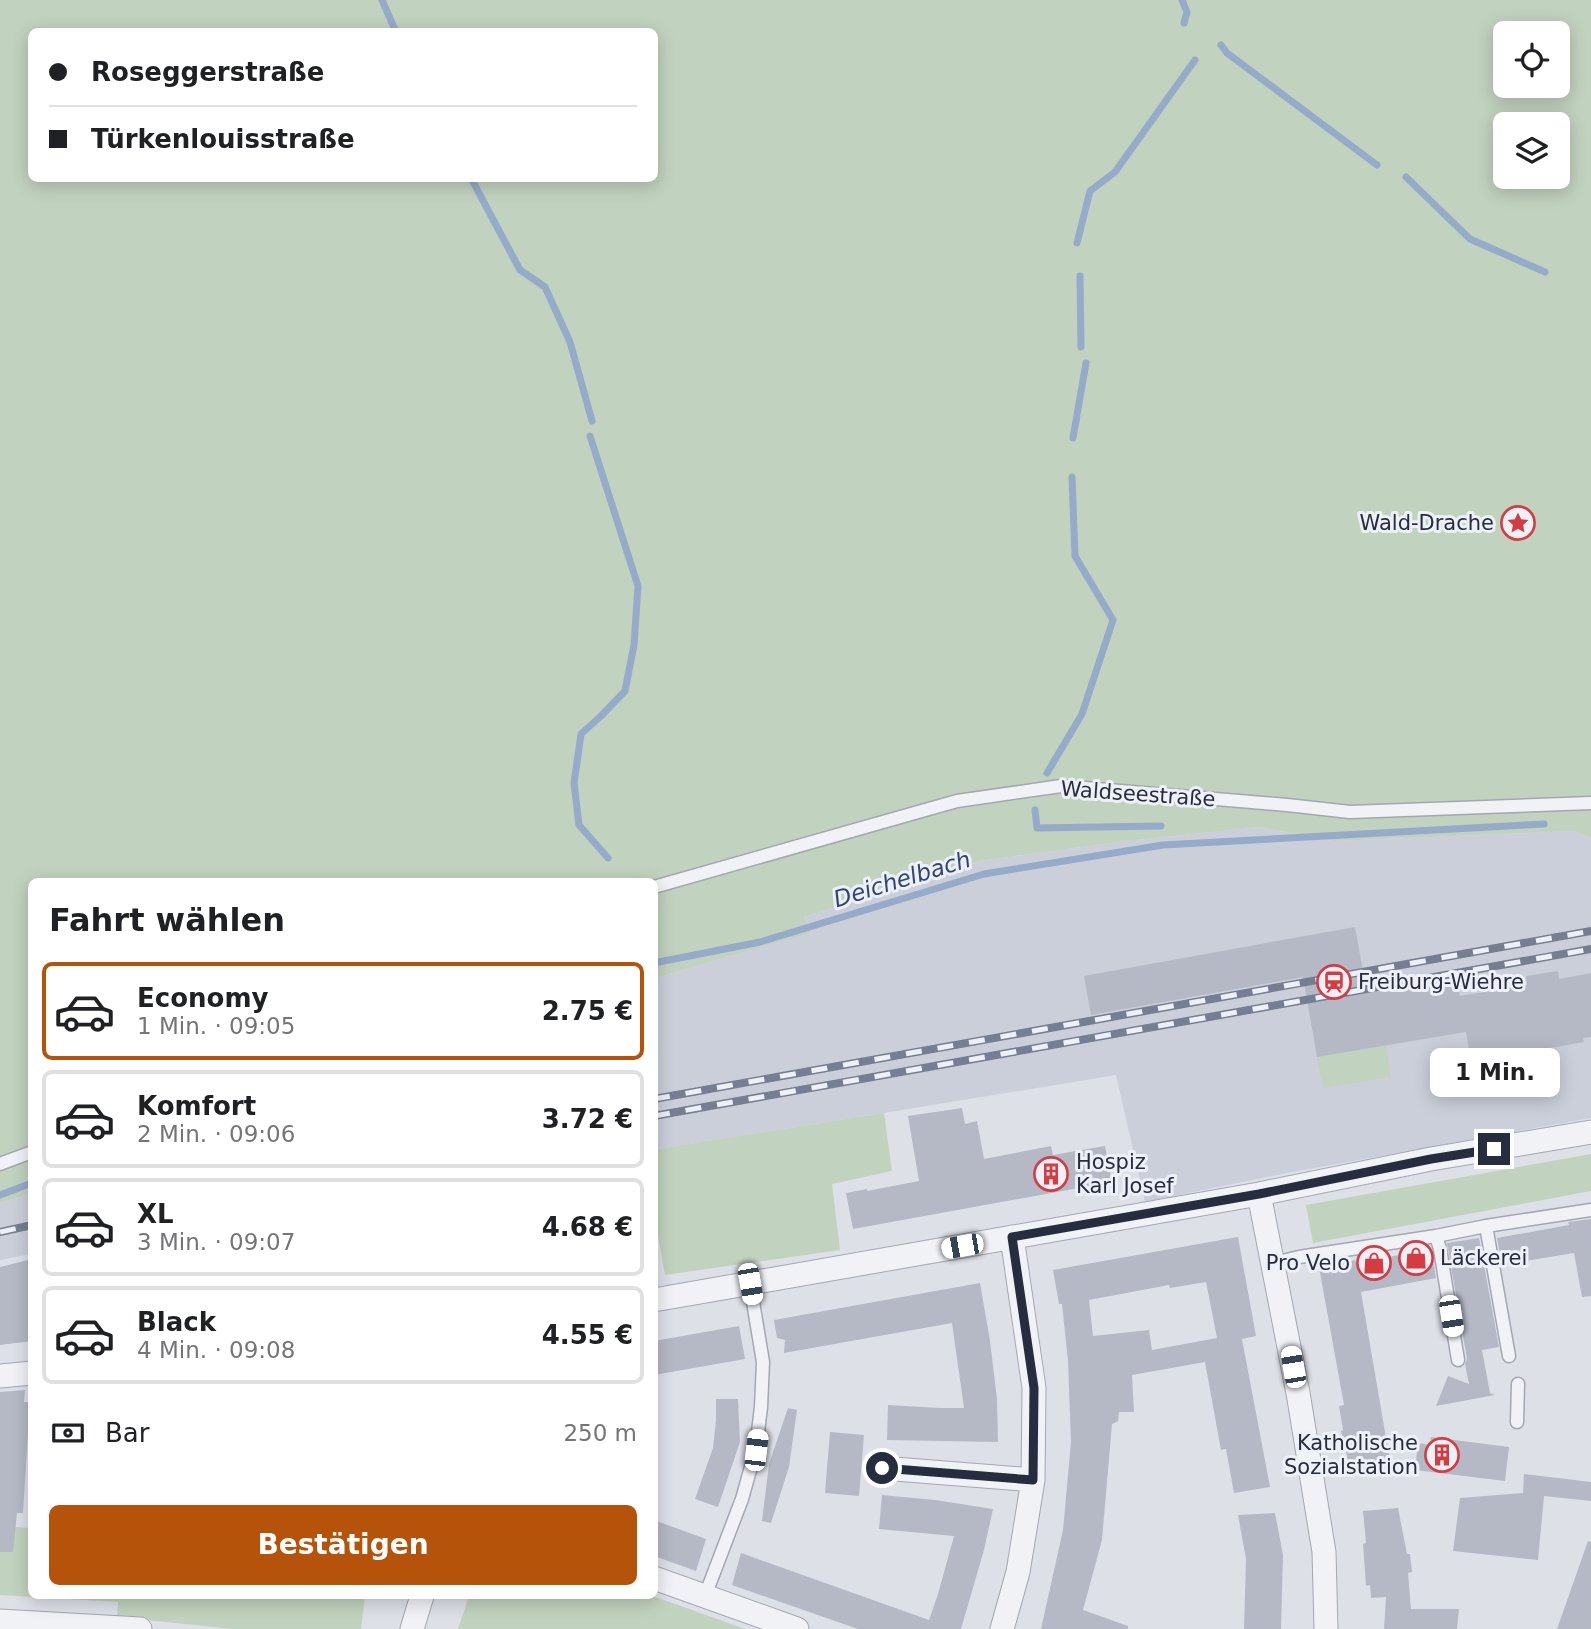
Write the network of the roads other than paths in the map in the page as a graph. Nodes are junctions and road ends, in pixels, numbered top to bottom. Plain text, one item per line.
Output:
1 (1591, 803) edge
2 (658, 886) edge
3 (1591, 1132) edge
4 (28, 1154) edge
5 (0, 1164) edge
6 (1259, 1194) junction
7 (1591, 1210) edge
8 (1486, 1226) junction
9 (1436, 1236) junction
10 (1012, 1237) junction
11 (1274, 1263) junction
12 (750, 1284) junction
13 (658, 1299) edge
14 (1509, 1356) dead end
15 (1458, 1360) dead end
16 (28, 1373) edge
17 (0, 1376) edge
18 (1518, 1384) dead end
19 (1517, 1422) dead end
20 (882, 1468) dead end
21 (1033, 1480) junction
22 (658, 1579) edge
23 (705, 1596) junction
24 (421, 1599) edge
25 (0, 1621) edge
26 (140, 1629) edge
27 (412, 1629) edge
28 (797, 1629) edge
29 (1002, 1629) edge
30 (1325, 1629) edge

1 - 2 lane, Waldseestraße
3 - 6 street
4 - 5 lane
6 - 10 street
6 - 11 street
7 - 8 lane
8 - 9 lane
8 - 14 lane
9 - 11 lane
9 - 15 lane
10 - 12 street
10 - 21 street
11 - 30 street
12 - 13 street
12 - 23 lane
16 - 17 street
18 - 19 lane
20 - 21 street
21 - 29 street
22 - 23 street
23 - 28 street
24 - 27 street
25 - 26 street

